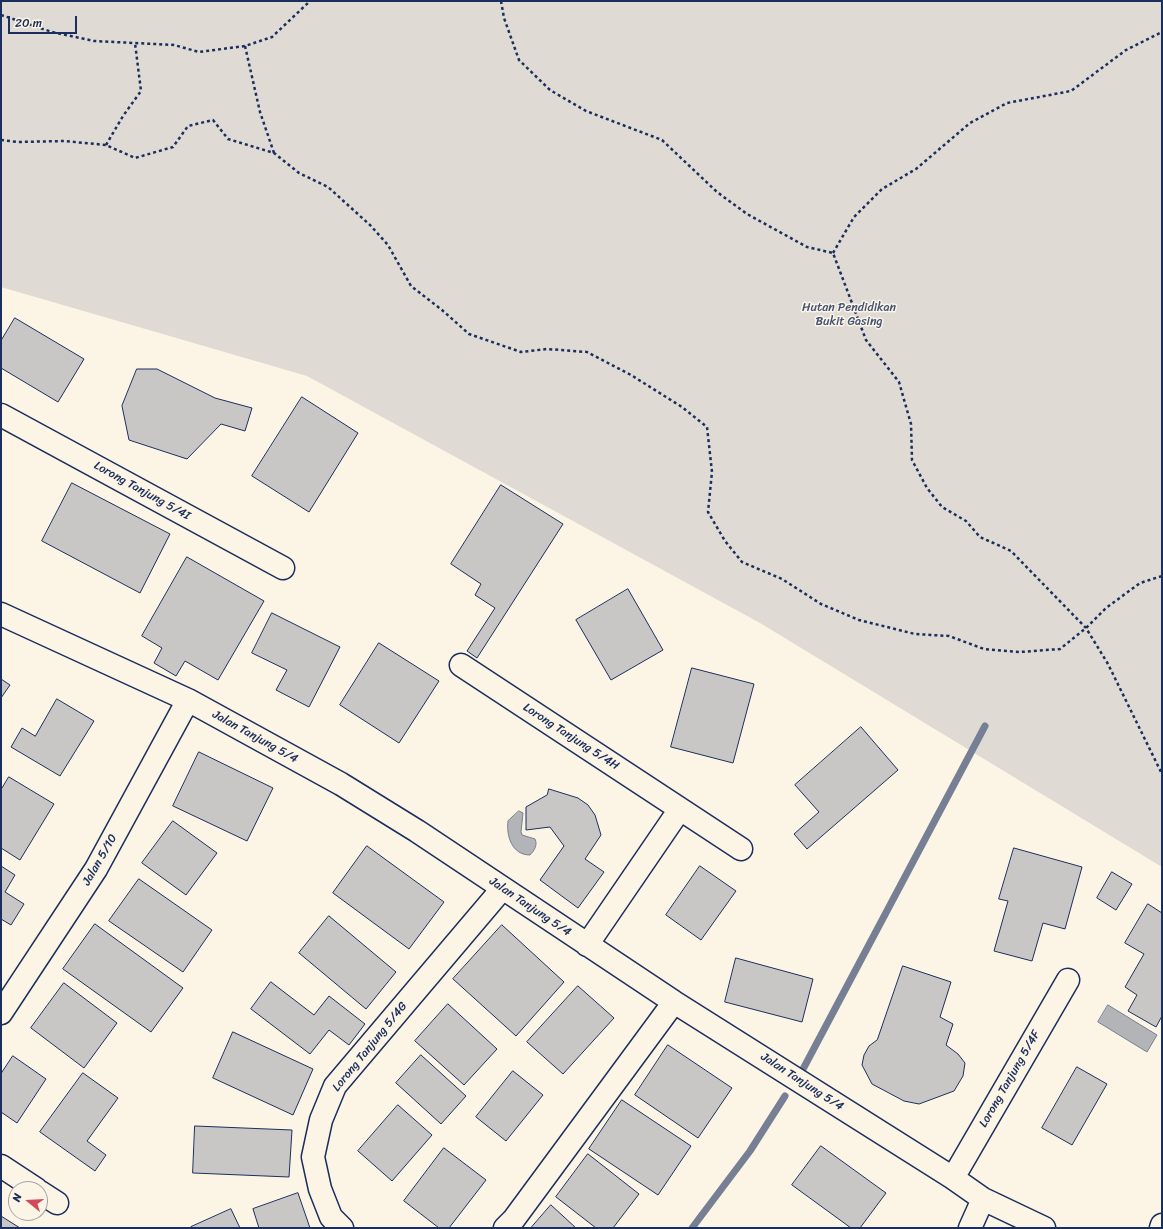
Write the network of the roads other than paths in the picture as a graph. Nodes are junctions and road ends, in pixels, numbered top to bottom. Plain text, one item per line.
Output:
1 (1, 415) edge
2 (283, 568) dead end
3 (1, 614) edge
4 (461, 665) dead end
5 (188, 700) junction
6 (680, 809) junction
7 (741, 849) dead end
8 (502, 889) junction
9 (587, 945) junction
10 (1068, 980) dead end
11 (5, 999) edge
12 (674, 1002) junction
13 (1, 1166) edge
14 (953, 1178) junction
15 (24, 1181) edge
16 (983, 1199) junction
17 (342, 1228) edge
18 (505, 1228) edge
19 (970, 1228) edge
20 (1044, 1228) edge

1 - 2 street, Lorong Tanjung 5/4I
3 - 5 street, Jalan Tanjung 5/4
4 - 6 street, Lorong Tanjung 5/4H
5 - 8 street, Jalan Tanjung 5/4
5 - 11 street, Jalan 5/10
6 - 7 street, Lorong Tanjung 5/4H
6 - 9 street
8 - 9 street, Jalan Tanjung 5/4
8 - 17 street, Lorong Tanjung 5/4G
9 - 12 street, Jalan Tanjung 5/4
10 - 14 street, Lorong Tanjung 5/4F
12 - 14 street, Jalan Tanjung 5/4
12 - 18 street
13 - 15 street
14 - 16 street, Jalan Tanjung 5/4
16 - 19 street
16 - 20 street, Jalan Tanjung 5/4

